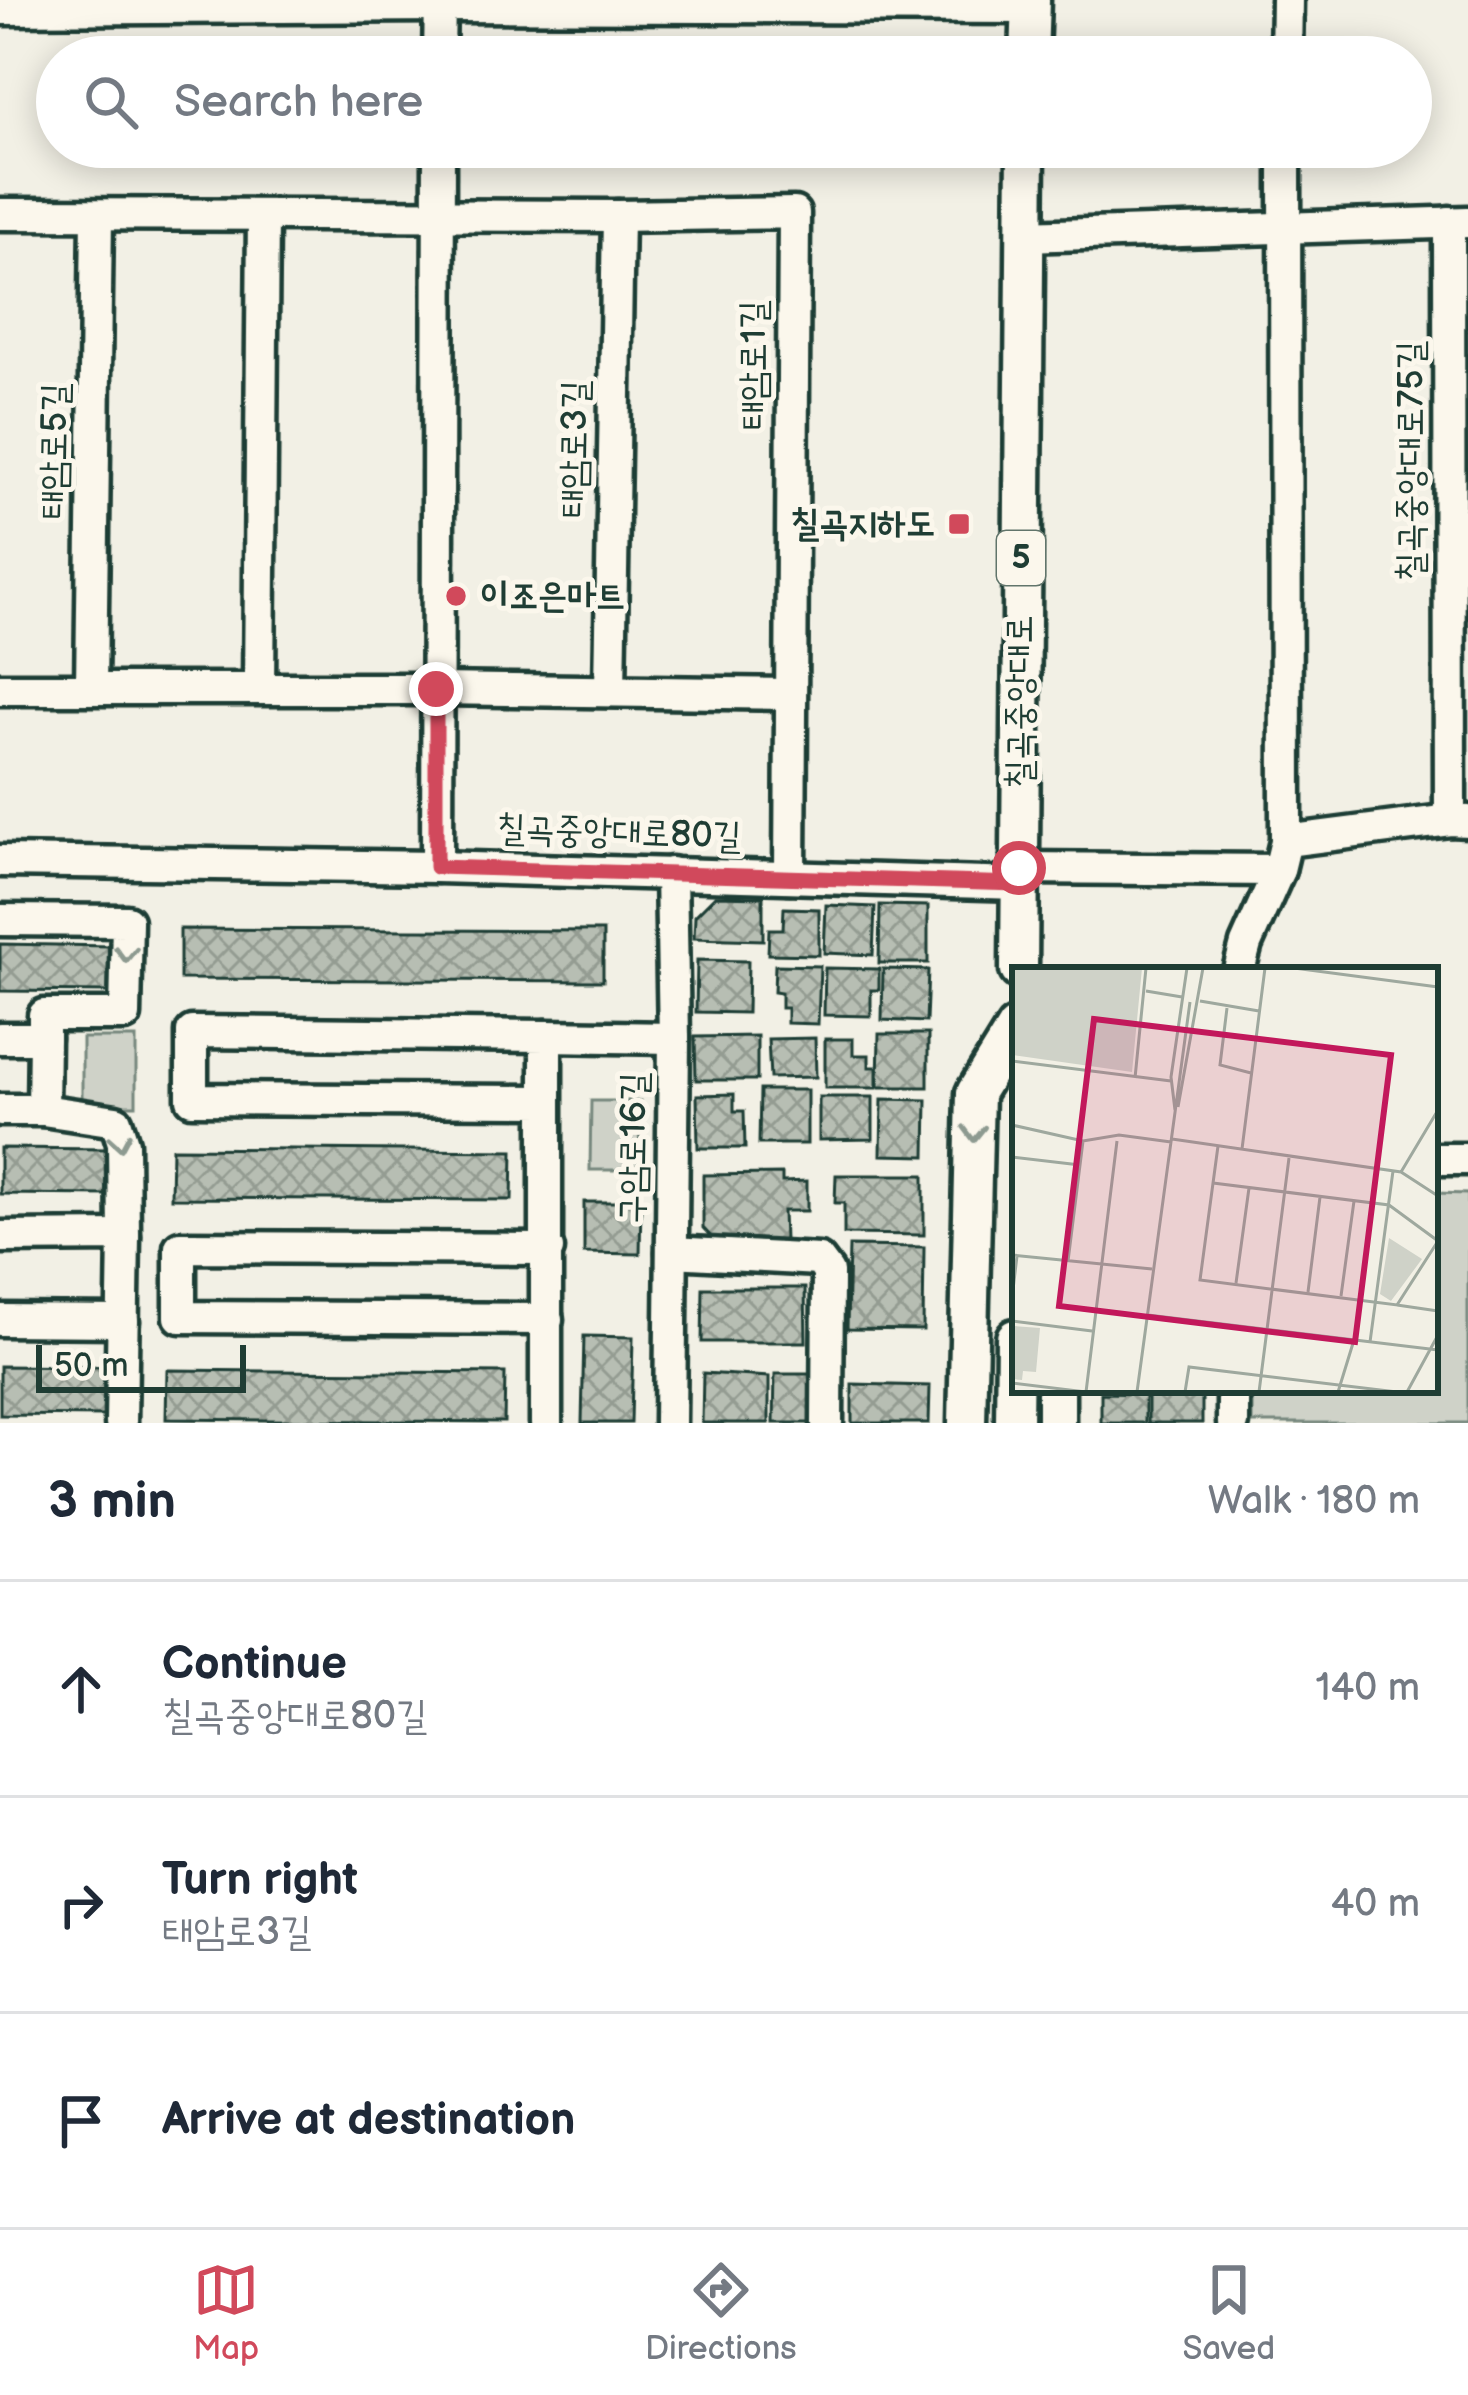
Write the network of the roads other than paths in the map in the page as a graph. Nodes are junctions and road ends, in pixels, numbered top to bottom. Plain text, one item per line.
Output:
1 (1287, 0) edge
2 (440, 3) edge
3 (1031, 4) edge
4 (4, 6) edge
5 (440, 36) edge
6 (1030, 36) edge
7 (1286, 36) edge
8 (439, 168) edge
9 (1026, 168) edge
10 (1285, 168) edge
11 (0, 214) edge
12 (97, 214) junction
13 (263, 215) junction
14 (438, 215) junction
15 (618, 216) junction
16 (1458, 222) edge
17 (1284, 228) junction
18 (1024, 236) junction
19 (91, 688) junction
20 (259, 688) junction
21 (0, 689) edge
22 (436, 689) junction
23 (610, 690) junction
24 (790, 694) junction
25 (1460, 698) edge
26 (1459, 820) edge
27 (1282, 856) junction
28 (0, 861) edge
29 (436, 867) junction
30 (670, 873) junction
31 (1019, 876) junction
32 (790, 877) junction
33 (0, 920) edge
34 (1019, 967) edge
35 (1240, 967) edge
36 (1012, 1033) edge
37 (546, 1036) junction
38 (0, 1038) edge
39 (44, 1038) junction
40 (674, 1038) junction
41 (545, 1101) junction
42 (0, 1110) edge
43 (43, 1110) junction
44 (124, 1236) junction
45 (0, 1237) edge
46 (548, 1249) junction
47 (672, 1252) junction
48 (547, 1319) junction
49 (0, 1320) edge
50 (123, 1321) junction
51 (1014, 1393) edge
52 (121, 1423) edge
53 (546, 1423) edge
54 (670, 1423) edge
55 (827, 1423) edge
56 (968, 1423) edge
57 (1014, 1423) edge

1 - 7 street
2 - 3 street
2 - 4 street
2 - 5 street
3 - 6 main road
8 - 14 street
9 - 18 main road, 칠곡중앙대로 / 5
10 - 17 street
11 - 12 street
12 - 13 street
12 - 19 street, 태암로5길
13 - 14 street
13 - 20 street
14 - 15 street
14 - 22 street
15 - 23 street, 태암로3길
15 - 24 street, 태암로1길
16 - 17 street, 칠곡중앙대로75길
16 - 25 street, 칠곡중앙대로75길
17 - 18 street, 칠곡중앙대로75길
17 - 27 street
18 - 31 main road, 칠곡중앙대로 / 5
19 - 20 street
19 - 21 street
20 - 22 street
22 - 23 street
22 - 29 street
23 - 24 street
24 - 32 street, 태암로1길
25 - 26 street, 칠곡중앙대로75길
26 - 27 street, 칠곡중앙대로80길
27 - 31 street, 칠곡중앙대로80길
27 - 35 street
28 - 29 street, 칠곡중앙대로80길
29 - 30 street, 칠곡중앙대로80길
30 - 32 street, 칠곡중앙대로80길
30 - 40 street, 구암로16길
31 - 32 street, 칠곡중앙대로80길
31 - 34 main road, 칠곡중앙대로 / 5
33 -> 39 street
36 -> 56 main road
37 - 40 street
37 - 41 street
37 - 41 street
38 - 39 street
39 - 43 street
40 - 47 street, 구암로16길
41 - 46 street
42 - 43 street
43 -> 44 street
44 - 45 street
44 - 50 street
46 - 48 street
46 - 48 street
47 - 54 street, 구암로16길
47 - 55 street
48 - 53 street
49 - 50 street
50 - 52 street
51 - 57 main road

